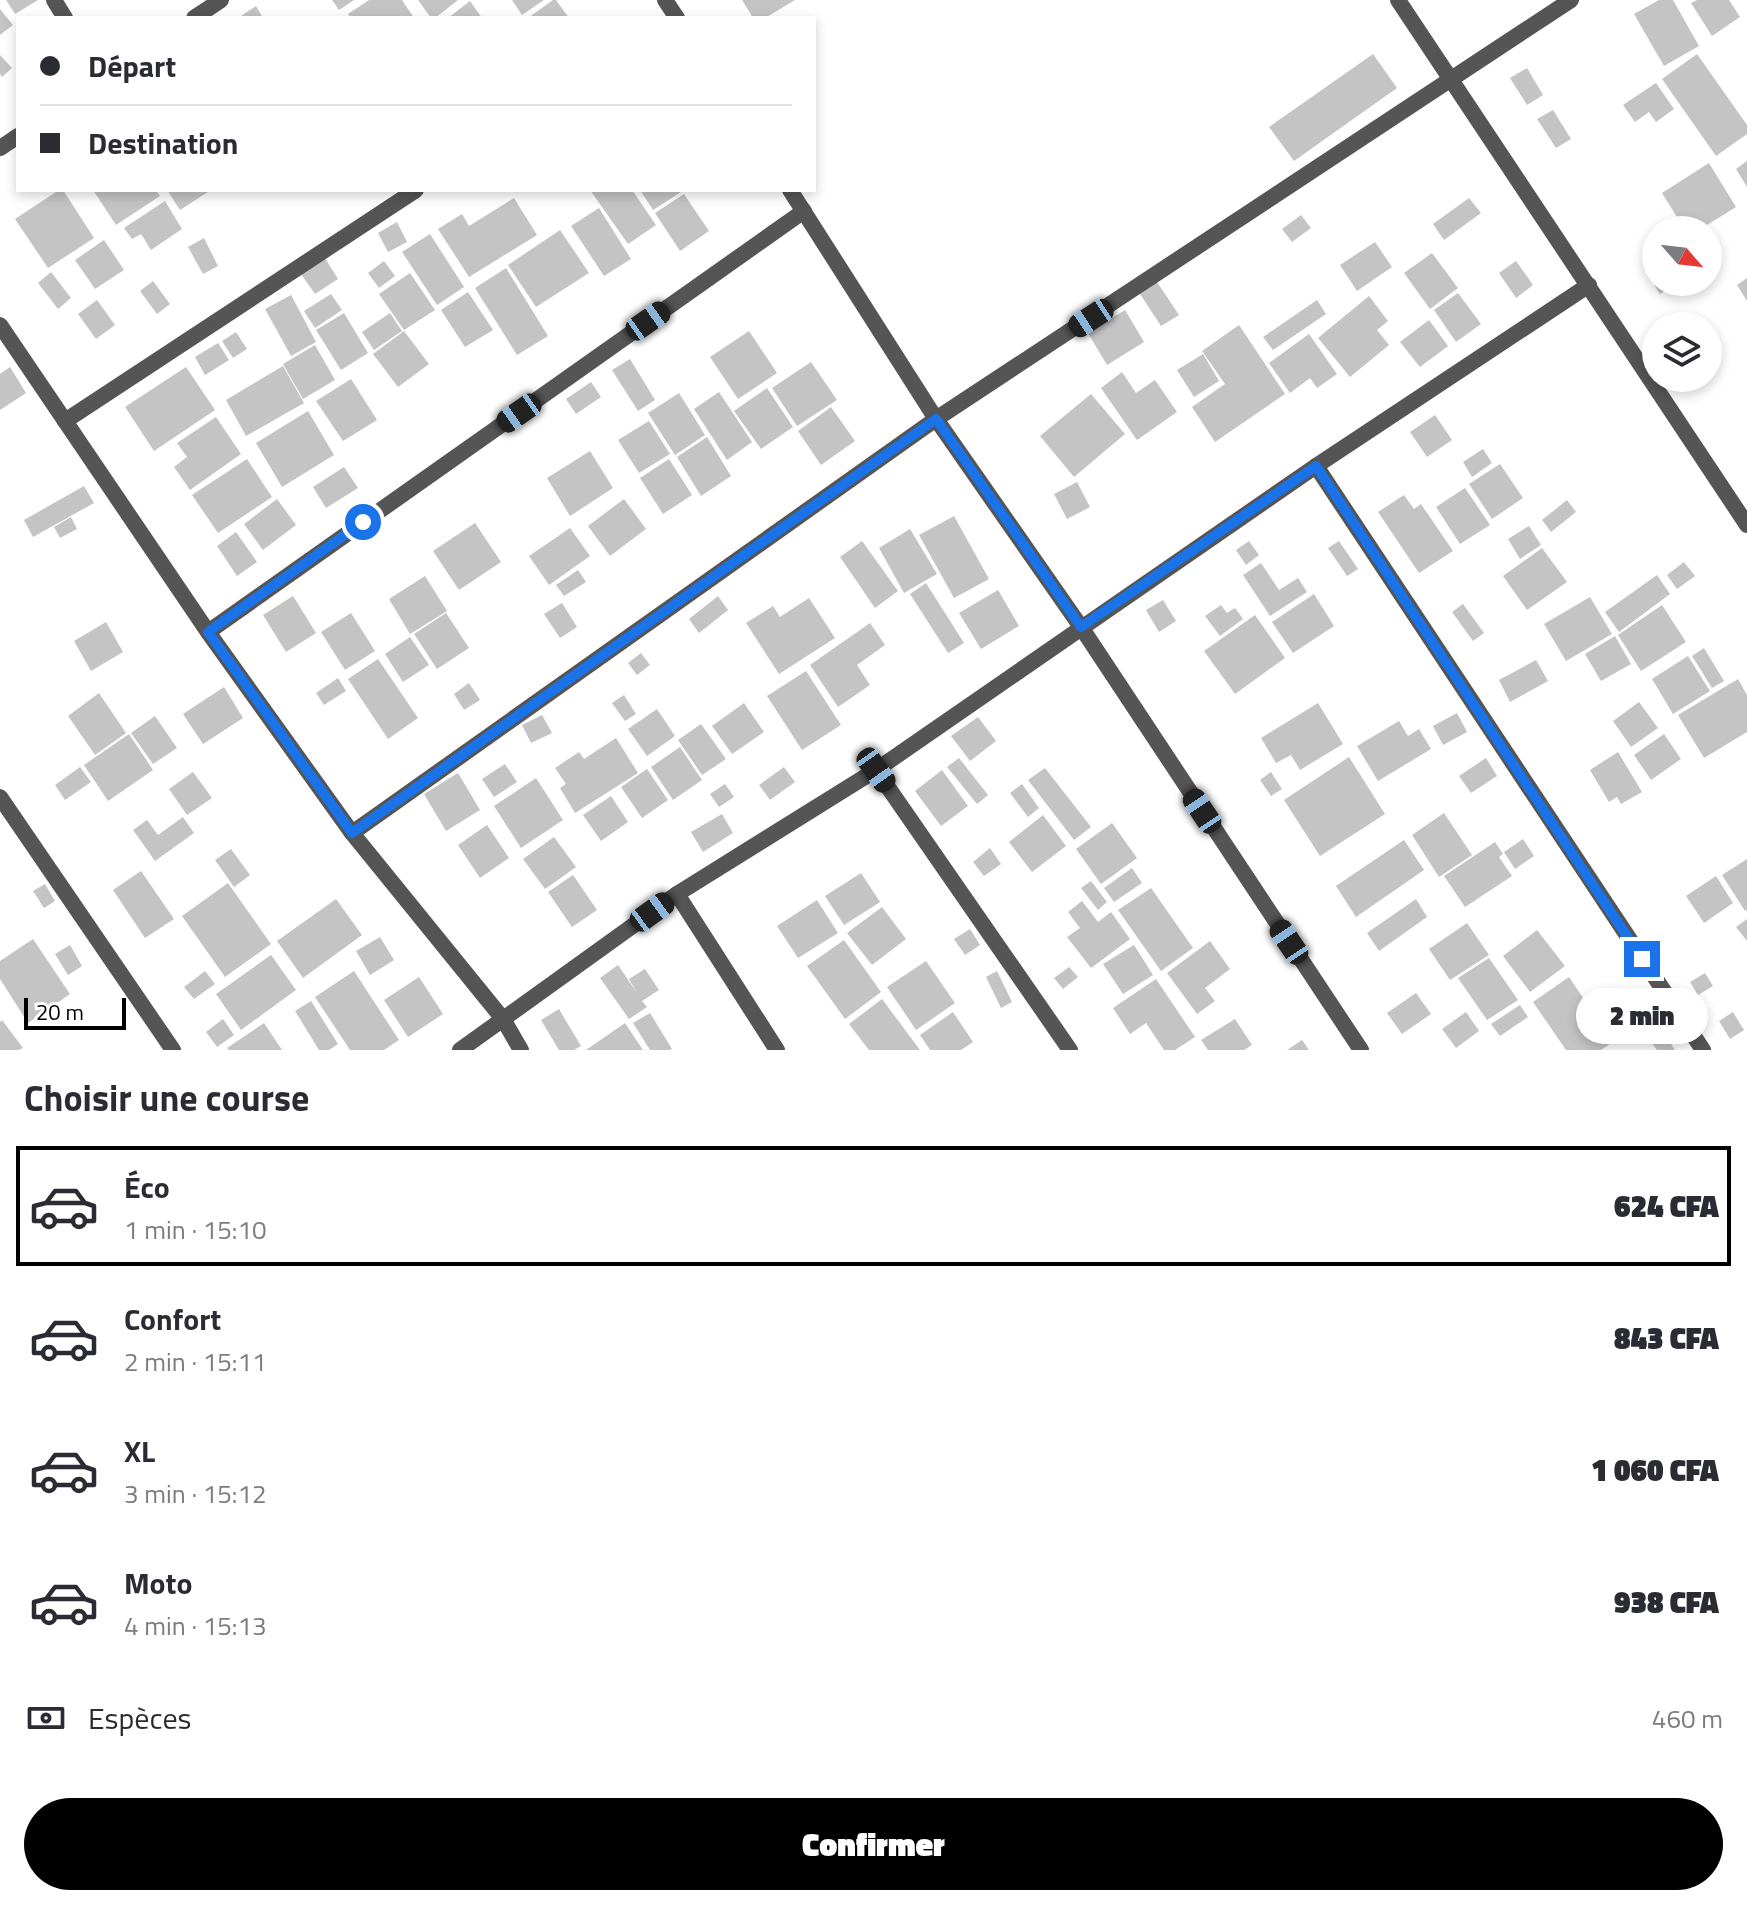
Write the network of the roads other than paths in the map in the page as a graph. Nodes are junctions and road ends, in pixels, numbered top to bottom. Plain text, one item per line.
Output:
1 (221, 0) edge
2 (1398, 0) edge
3 (1571, 0) edge
4 (197, 16) edge
5 (1451, 77) junction
6 (413, 192) edge
7 (791, 192) edge
8 (804, 211) junction
9 (1589, 285) junction
10 (0, 325) edge
11 (936, 419) junction
12 (65, 421) junction
13 (1316, 466) junction
14 (1747, 525) edge
15 (1081, 627) junction
16 (208, 632) junction
17 (876, 770) junction
18 (0, 797) edge
19 (352, 833) junction
20 (677, 894) junction
21 (503, 1019) junction
22 (173, 1050) edge
23 (460, 1050) edge
24 (521, 1050) edge
25 (777, 1050) edge
26 (1070, 1050) edge
27 (1361, 1050) edge
28 (1703, 1050) edge

1 - 4 street
2 - 5 street
3 - 5 street
5 - 9 street
5 - 11 street
6 - 12 street
7 - 8 street
8 - 11 street
8 - 16 street
9 - 13 street
9 - 14 street
10 - 12 street
11 - 15 street
11 - 19 street
12 - 16 street
13 - 15 street
13 - 28 street
15 - 17 street
15 - 27 street
16 - 19 street
17 - 20 street
17 - 26 street
18 - 22 street
19 - 21 street
20 - 21 street
20 - 25 street
21 - 23 street
21 - 24 street

